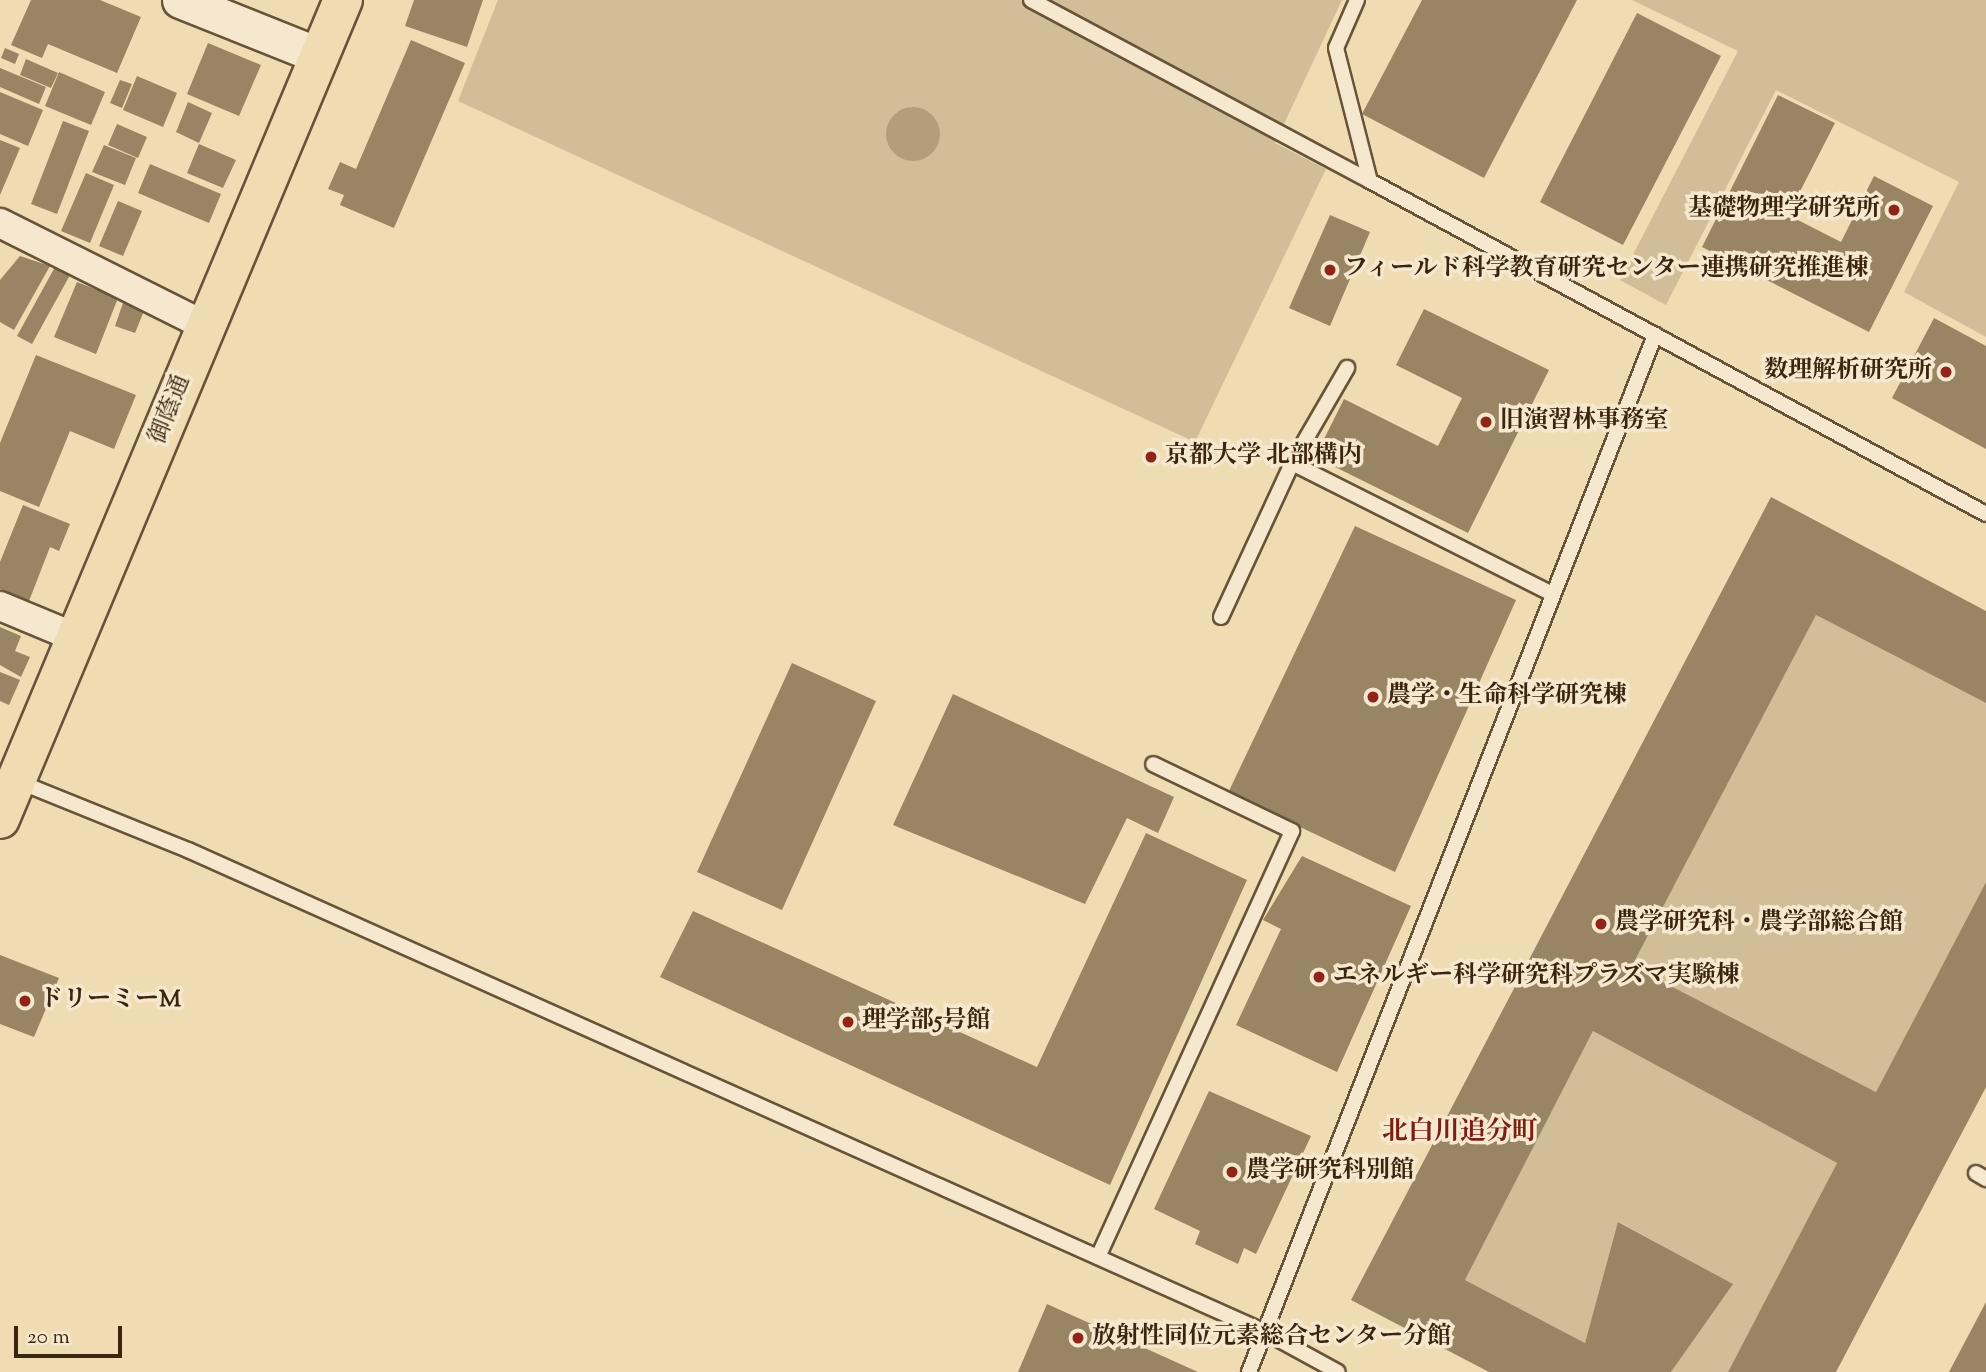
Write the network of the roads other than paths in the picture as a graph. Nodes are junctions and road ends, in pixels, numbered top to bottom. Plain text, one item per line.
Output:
1 (180, 0) edge
2 (343, 0) edge
3 (1031, 0) edge
4 (1357, 0) edge
5 (320, 56) junction
6 (1370, 181) junction
7 (0, 223) edge
8 (206, 326) junction
9 (1655, 335) junction
10 (1347, 368) dead end
11 (1292, 463) junction
12 (1986, 514) edge
13 (1553, 594) junction
14 (0, 607) edge
15 (1222, 617) dead end
16 (77, 638) junction
17 (1153, 764) dead end
18 (17, 781) junction
19 (0, 819) edge
20 (1098, 1257) junction
21 (1263, 1331) junction
22 (1249, 1372) edge
23 (1338, 1372) edge

1 - 5 street
2 - 5 main road, 御蔭通
3 - 6 lane
4 - 6 lane
5 - 8 main road, 御蔭通
6 - 9 lane
7 - 8 street
8 - 16 main road, 御蔭通
9 - 12 lane
9 - 13 lane
10 - 11 lane
11 - 13 lane
11 - 15 lane
13 - 21 lane
14 - 16 street
16 - 18 main road, 御蔭通
17 - 20 lane
18 - 19 main road, 御蔭通
18 - 20 lane
20 - 21 lane
21 - 22 lane
21 - 23 lane

